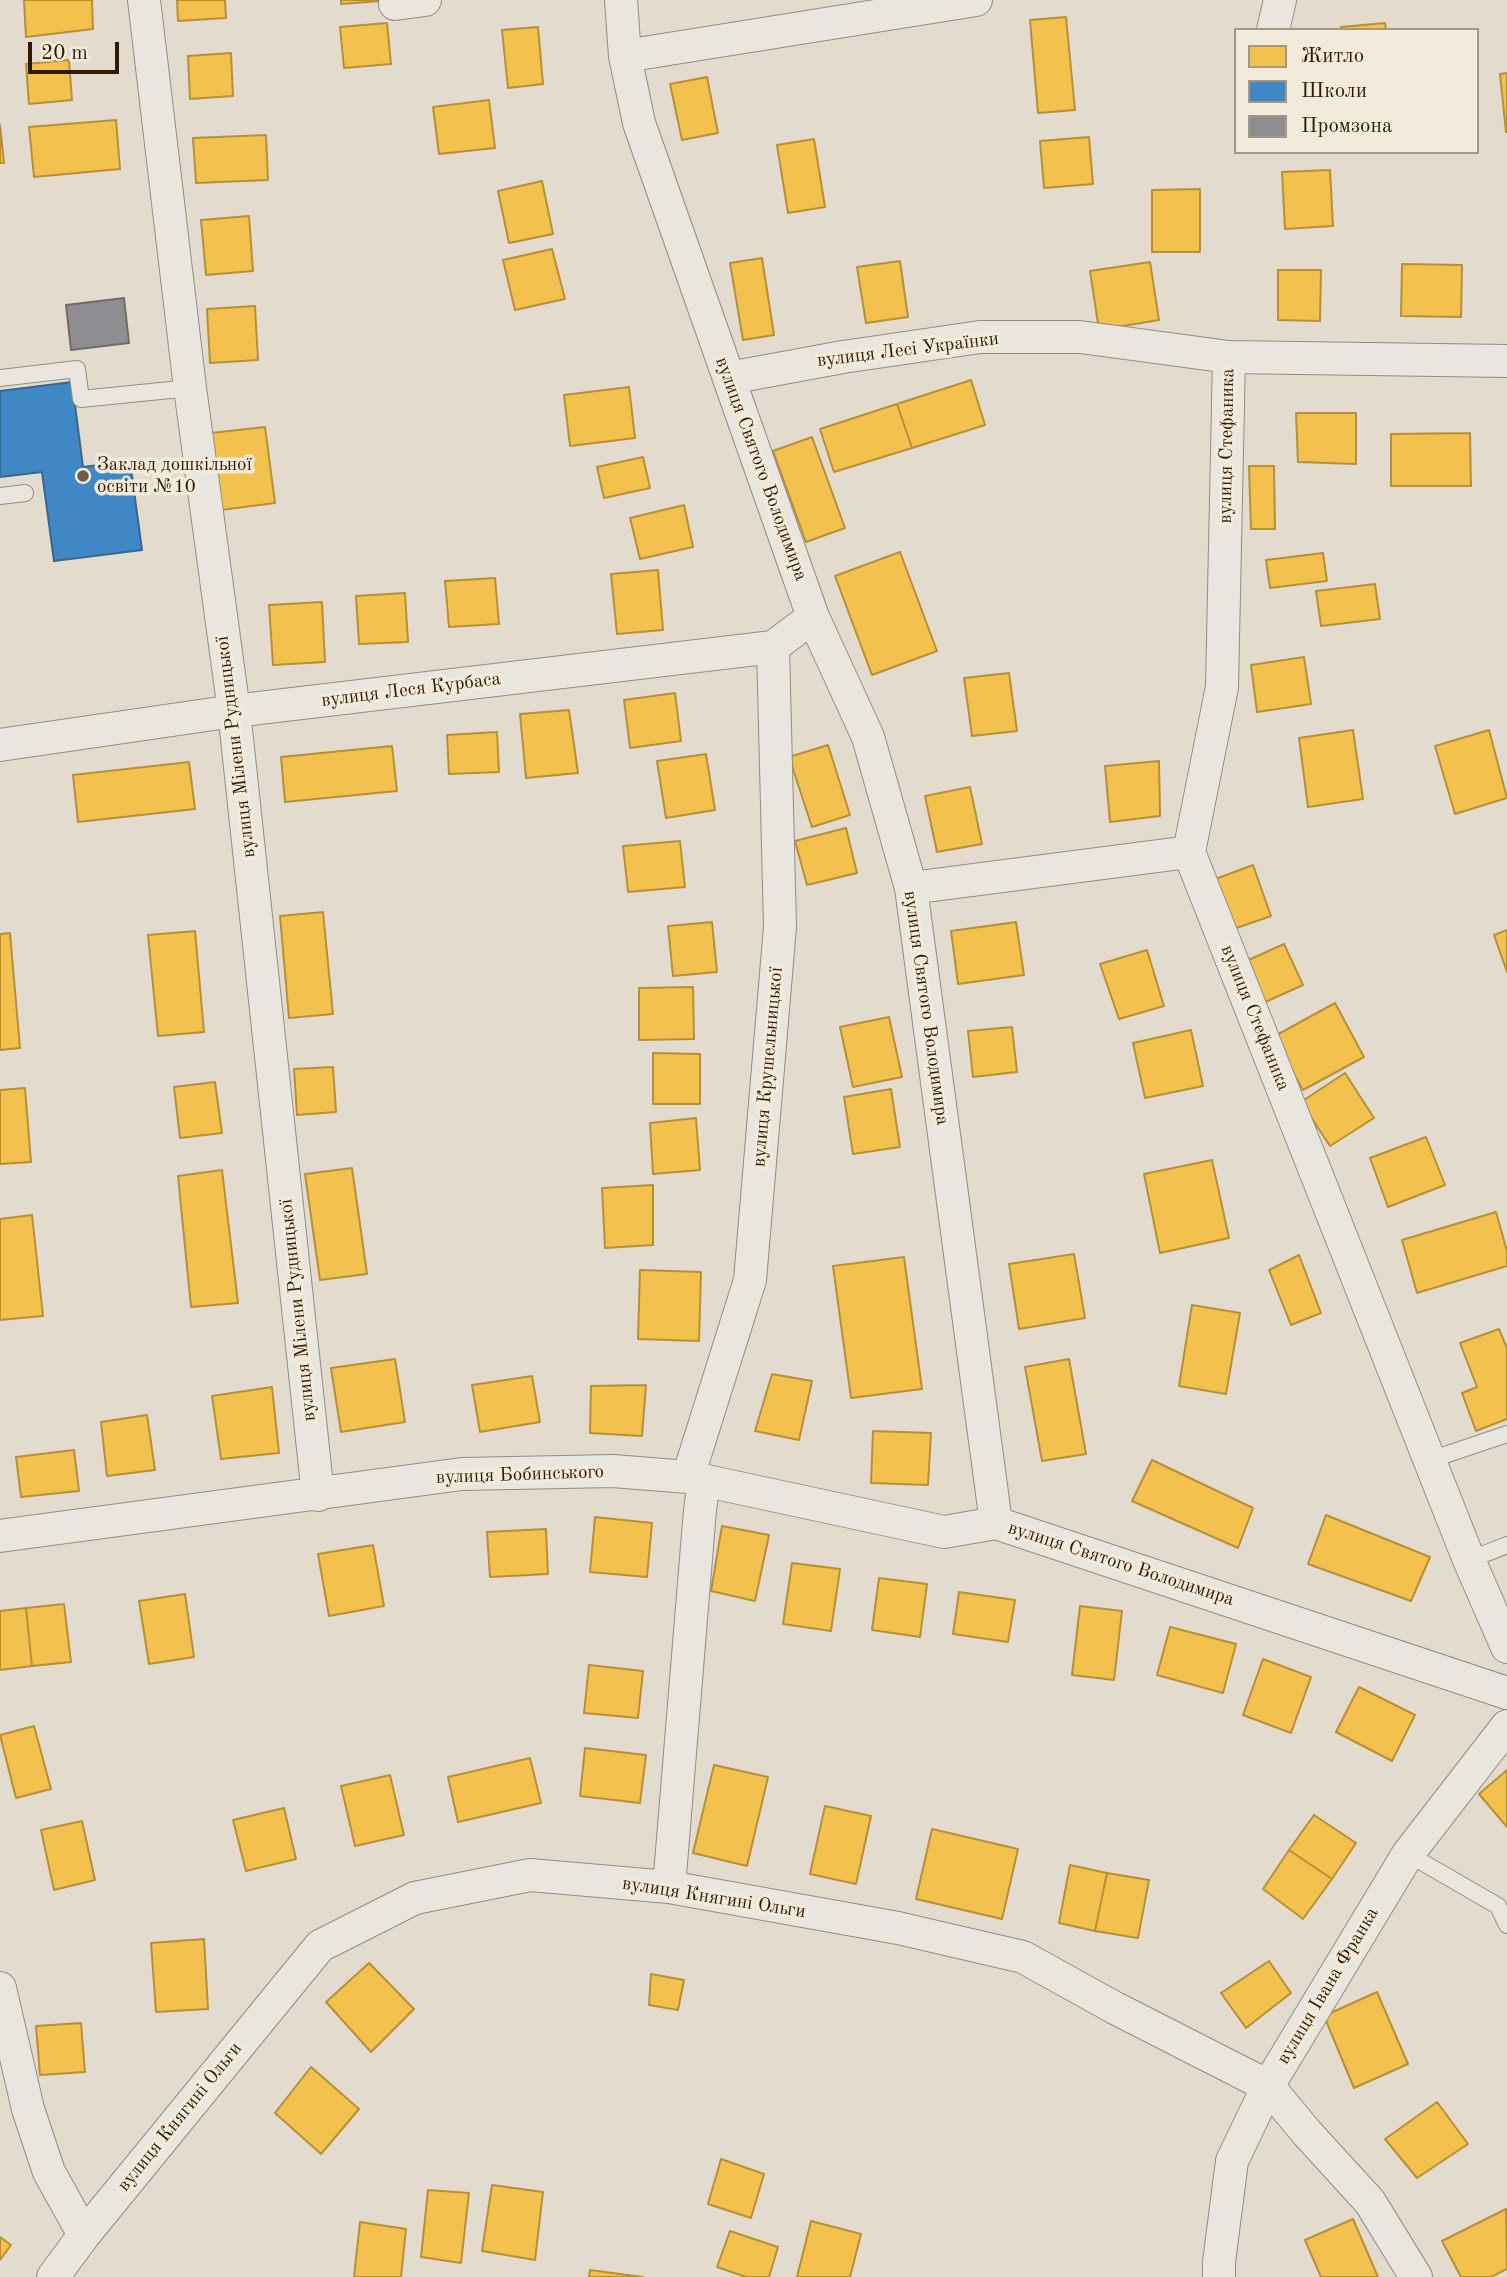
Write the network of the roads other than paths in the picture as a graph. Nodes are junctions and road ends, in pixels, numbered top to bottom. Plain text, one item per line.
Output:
1 (144, 0) edge
2 (621, 0) edge
3 (976, 0) edge
4 (1280, 0) edge
5 (1273, 28) edge
6 (625, 56) junction
7 (1229, 357) junction
8 (1507, 361) edge
9 (0, 379) edge
10 (729, 379) junction
11 (190, 388) junction
12 (25, 493) dead end
13 (0, 495) edge
14 (813, 617) junction
15 (773, 648) junction
16 (234, 711) junction
17 (0, 745) edge
18 (1189, 852) junction
19 (911, 888) junction
20 (1507, 1434) edge
21 (1430, 1460) junction
22 (696, 1478) junction
23 (318, 1495) junction
24 (996, 1523) junction
25 (0, 1536) edge
26 (1507, 1545) edge
27 (1469, 1560) junction
28 (1507, 1647) edge
29 (1507, 1693) edge
30 (1507, 1726) edge
31 (1408, 1854) junction
32 (669, 1887) junction
33 (1507, 1925) edge
34 (0, 1988) edge
35 (4, 2024) edge
36 (1268, 2086) junction
37 (84, 2235) junction
38 (52, 2277) edge
39 (1219, 2277) edge
40 (1416, 2277) edge

1 - 11 street, вулиця Мілени Рудницької
2 - 6 street, вулиця Святого Володимира
3 - 6 street
4 - 5 street
6 - 10 street, вулиця Святого Володимира
7 - 8 street, вулиця Лесі Українки
7 - 10 street, вулиця Лесі Українки
7 - 18 street, вулиця Стефаника
9 - 11 lane
10 - 14 street, вулиця Святого Володимира
11 - 16 street, вулиця Мілени Рудницької
12 - 13 lane
14 - 15 street
14 - 19 street, вулиця Святого Володимира
15 - 16 street, вулиця Леся Курбаса
15 - 22 street, вулиця Крушельницької
16 - 17 street, вулиця Леся Курбаса
16 - 23 street, вулиця Мілени Рудницької
18 - 19 street
18 - 21 street, вулиця Стефаника
19 - 24 street, вулиця Святого Володимира
20 - 21 lane
21 - 27 street, вулиця Стефаника
22 - 23 street, вулиця Бобинського
22 - 24 street, вулиця Бобинського
22 - 32 street, вулиця Крушельницької
23 - 25 street, вулиця Бобинського
24 - 29 street, вулиця Святого Володимира
26 - 27 lane
27 - 28 street, вулиця Стефаника
30 - 31 street, вулиця Івана Франка
31 - 33 lane
31 - 36 street, вулиця Івана Франка
32 - 36 street, вулиця Княгині Ольги
32 - 37 street, вулиця Княгині Ольги
34 - 35 street
35 - 37 street
36 - 39 street, вулиця Івана Франка
36 - 40 street, вулиця Княгині Ольги
37 - 38 street, вулиця Княгині Ольги

